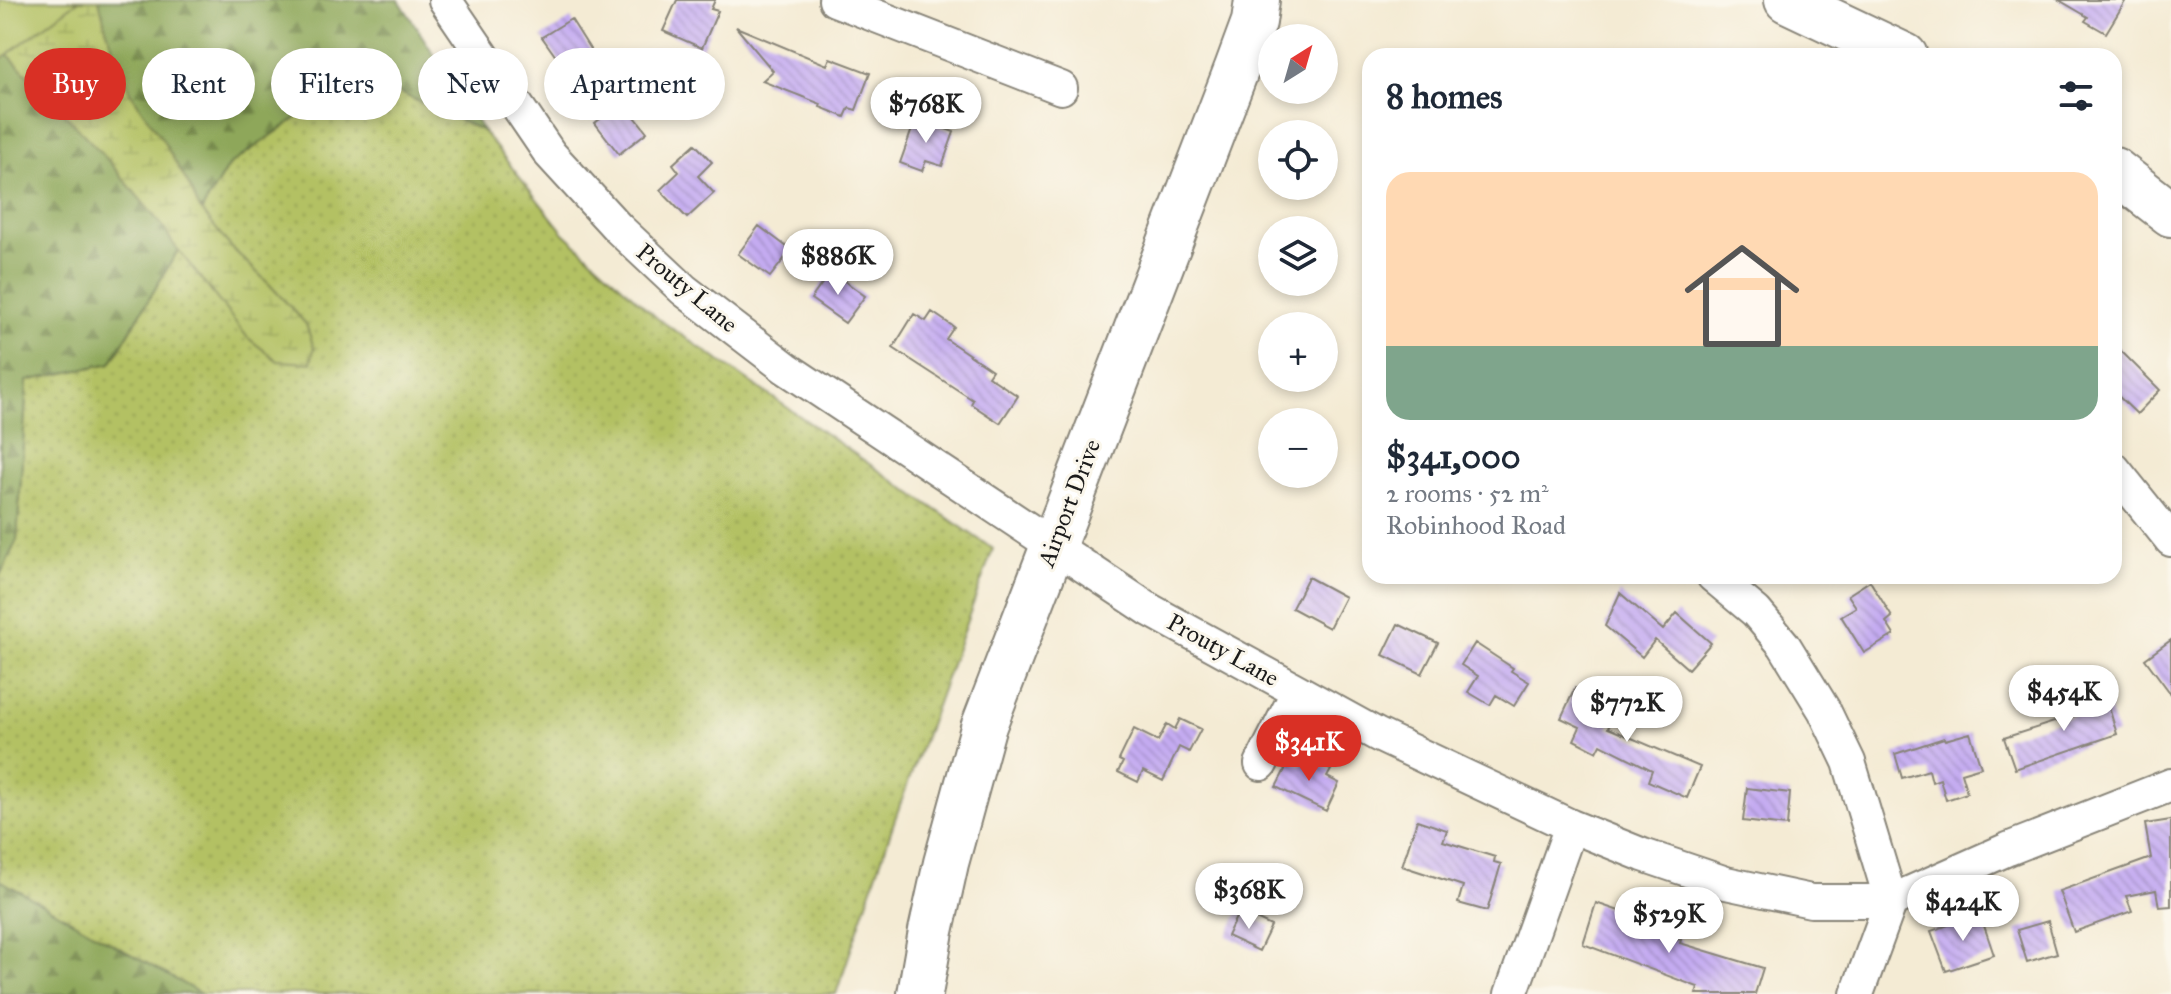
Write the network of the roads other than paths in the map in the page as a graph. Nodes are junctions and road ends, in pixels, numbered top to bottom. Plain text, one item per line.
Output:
1 (445, 0) edge
2 (835, 0) edge
3 (1808, 4) edge
4 (1263, 7) edge
5 (1890, 48) edge
6 (1061, 88) dead end
7 (2122, 176) edge
8 (2171, 214) edge
9 (2122, 479) edge
10 (2171, 540) edge
11 (1053, 546) junction
12 (1723, 584) edge
13 (1298, 691) junction
14 (1261, 764) dead end
15 (2171, 785) edge
16 (1571, 826) junction
17 (1891, 901) junction
18 (920, 994) edge
19 (1511, 994) edge
20 (1857, 994) edge

1 - 11 street, Prouty Lane
2 - 6 street
3 - 5 main road
4 - 11 main road, Airport Drive
7 - 8 main road
9 - 10 street
11 - 13 street, Prouty Lane
11 - 18 main road, Airport Drive
12 - 17 street
13 - 14 street
13 - 16 street, Prouty Lane
15 - 17 street, Prouty Lane
16 - 17 street, Prouty Lane
16 - 19 street
17 - 20 street

